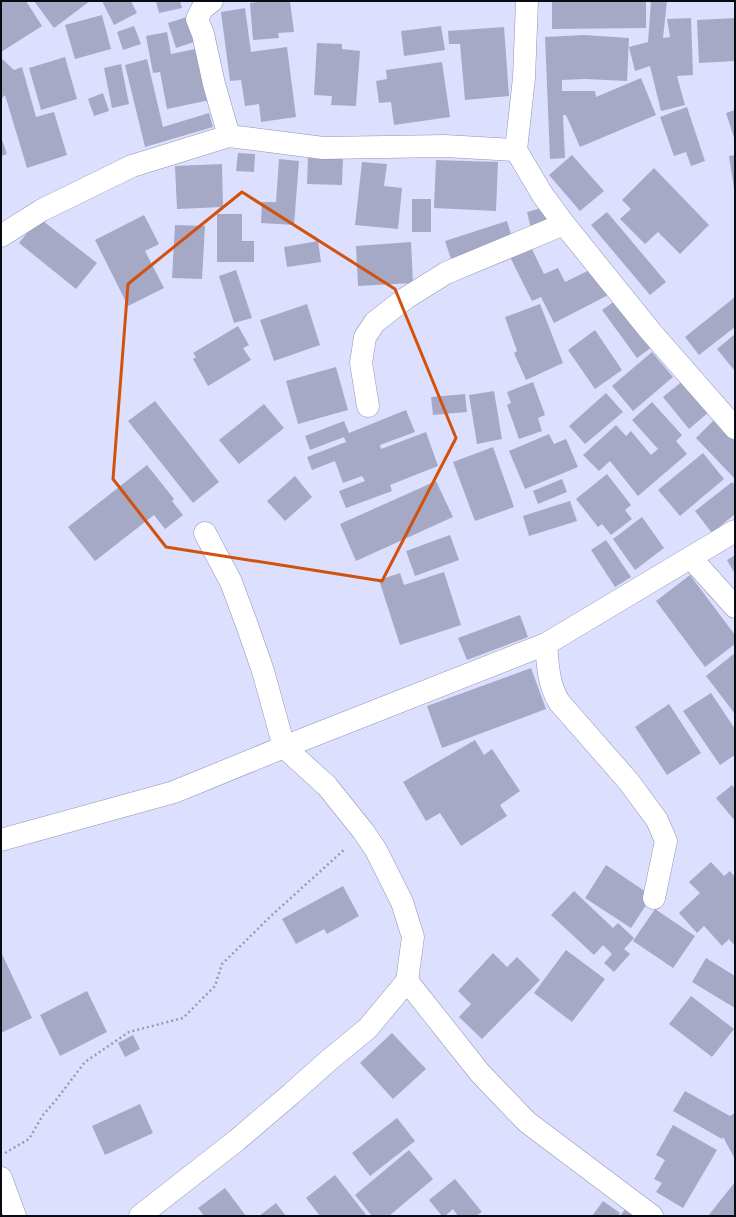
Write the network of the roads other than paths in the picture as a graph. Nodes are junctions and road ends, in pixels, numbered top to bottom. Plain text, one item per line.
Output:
1 (212, 1) edge
2 (527, 1) edge
3 (229, 136) junction
4 (516, 150) junction
5 (564, 224) junction
6 (1, 236) edge
7 (368, 406) dead end
8 (735, 428) edge
9 (735, 531) edge
10 (205, 533) dead end
11 (692, 558) junction
12 (735, 607) edge
13 (546, 644) junction
14 (284, 747) junction
15 (1, 840) edge
16 (654, 898) dead end
17 (407, 981) junction
18 (1, 1178) edge
19 (15, 1216) edge
20 (140, 1216) edge
21 (652, 1216) edge

1 - 3 street
2 - 4 street
3 - 4 street
3 - 6 street
4 - 5 street
5 - 7 street
5 - 8 street
9 - 11 street
10 - 14 street
11 - 12 street
11 - 13 street
13 - 14 street
13 - 16 street
14 - 15 street
14 - 17 street
17 - 20 street
17 - 21 street
18 - 19 street

